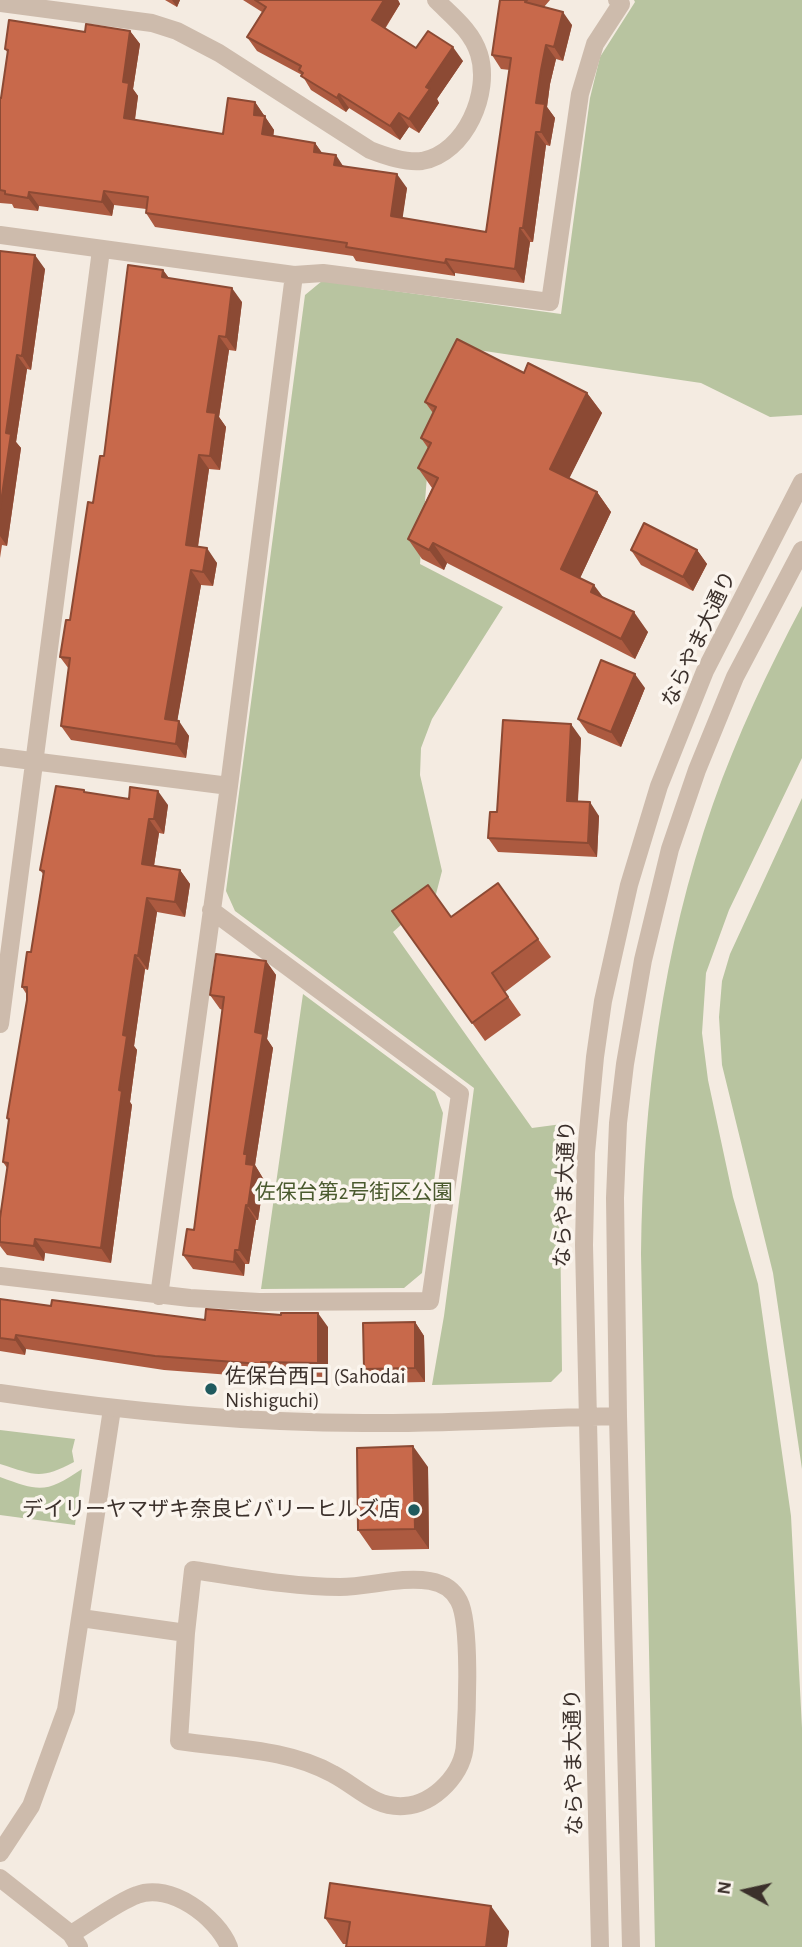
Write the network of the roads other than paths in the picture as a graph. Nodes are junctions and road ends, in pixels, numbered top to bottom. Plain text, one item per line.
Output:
1 (436, 0) edge
2 (617, 0) edge
3 (5, 2) edge
4 (0, 235) edge
5 (101, 250) junction
6 (294, 275) junction
7 (802, 482) edge
8 (802, 550) edge
9 (0, 757) edge
10 (35, 761) junction
11 (229, 786) junction
12 (211, 910) junction
13 (0, 1024) edge
14 (0, 1276) edge
15 (159, 1296) junction
16 (0, 1393) edge
17 (112, 1409) junction
18 (618, 1416) junction
19 (589, 1417) junction
20 (81, 1618) junction
21 (186, 1633) junction
22 (0, 1853) edge
23 (0, 1878) edge
24 (75, 1941) edge
25 (229, 1947) edge
26 (600, 1947) edge
27 (632, 1947) edge

1 - 3 street
2 - 6 street
4 - 5 street
5 - 6 street
5 - 10 street
6 - 11 street
7 - 19 street, ならやま大通り
8 - 18 street
9 - 10 street
10 - 11 street
10 - 13 street
11 - 12 street
12 - 15 street
12 - 15 street
14 - 15 street
16 - 17 street
17 - 19 street
17 - 20 street
18 - 19 street
18 - 27 street
19 - 26 street, ならやま大通り
20 - 21 street
20 - 22 street
21 - 21 street
23 - 24 street
24 - 25 street

